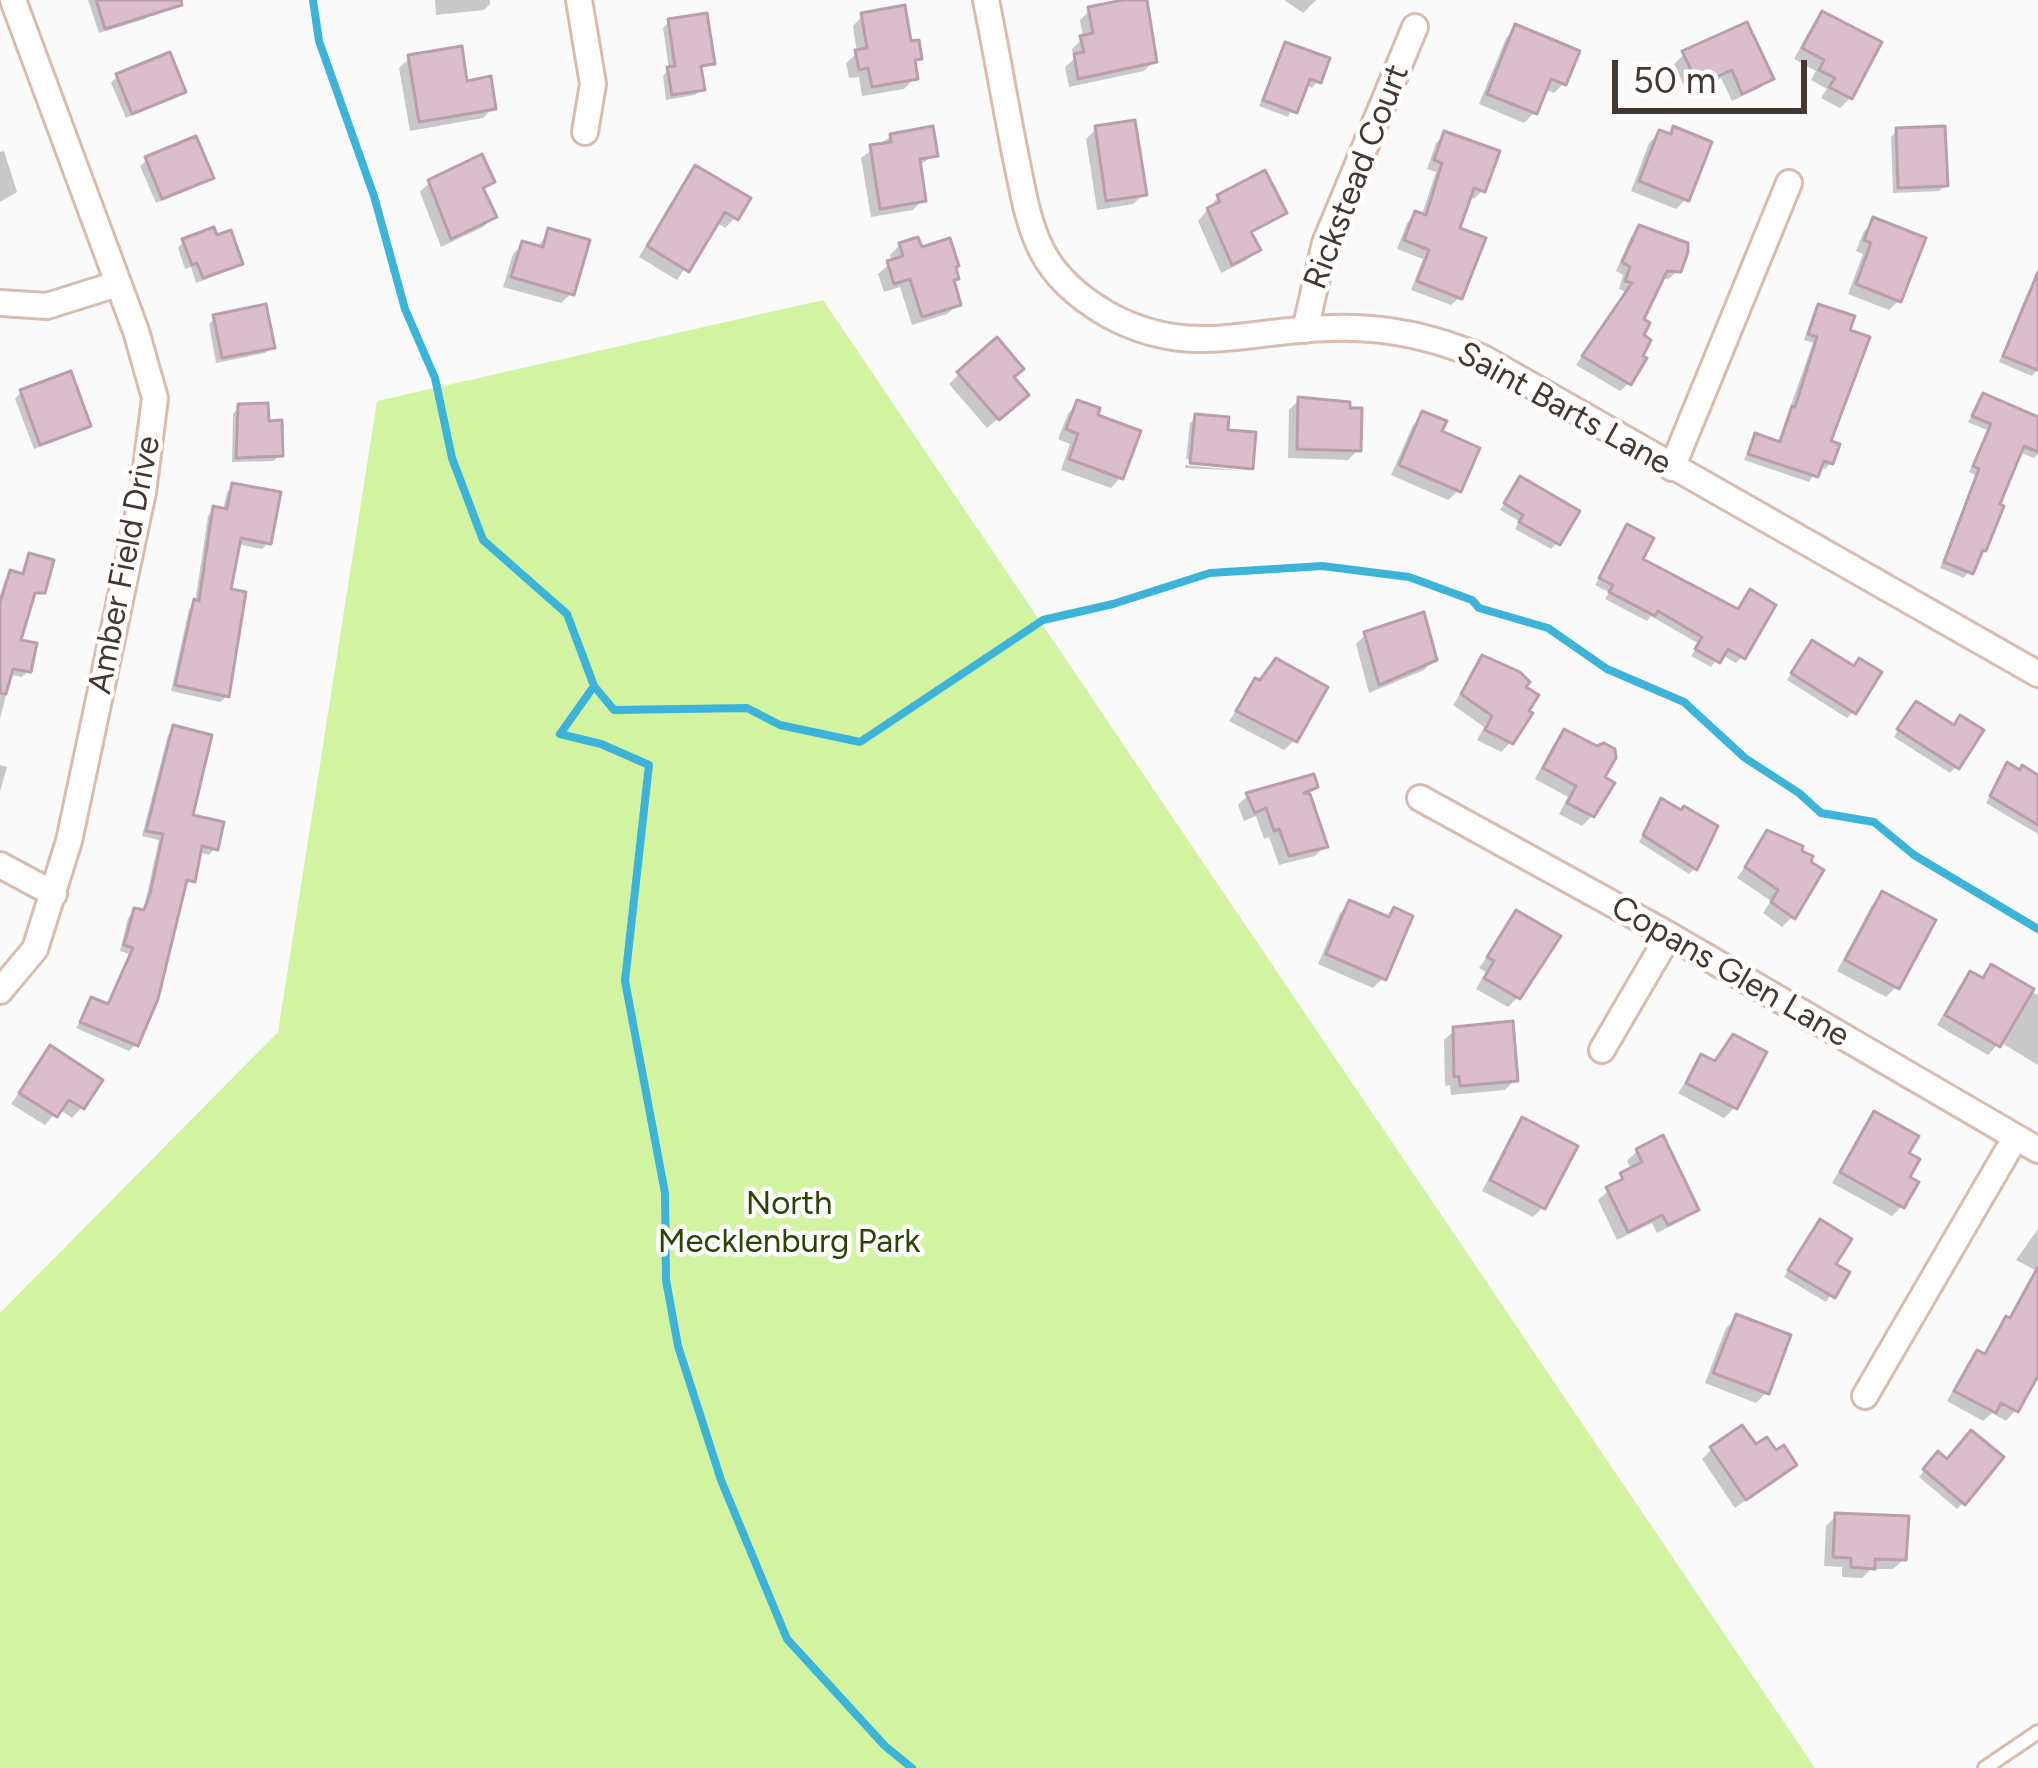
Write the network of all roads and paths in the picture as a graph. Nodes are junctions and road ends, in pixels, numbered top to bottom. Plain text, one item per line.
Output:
1 (13, 0) edge
2 (579, 0) edge
3 (986, 0) edge
4 (1415, 27) dead end
5 (585, 132) dead end
6 (1789, 183) dead end
7 (117, 284) junction
8 (0, 303) edge
9 (1305, 330) junction
10 (1672, 468) junction
11 (2034, 663) edge
12 (1420, 798) dead end
13 (0, 865) edge
14 (54, 894) junction
15 (1669, 935) junction
16 (0, 991) edge
17 (1602, 1050) dead end
18 (2014, 1138) junction
19 (2038, 1150) edge
20 (1865, 1396) dead end
21 (2038, 1732) edge
22 (1985, 1768) edge

1 - 7 street, Amber Field Drive
2 - 5 street
3 - 9 street, Saint Barts Lane
4 - 9 street, Rickstead Court
6 - 10 street
7 - 8 street
7 - 14 street, Amber Field Drive
9 - 10 street, Saint Barts Lane
10 - 11 street, Saint Barts Lane
12 - 15 street, Copans Glen Lane
13 - 14 street
14 - 16 street, Amber Field Drive
15 - 17 street
15 - 18 street, Copans Glen Lane
18 - 19 street, Copans Glen Lane
18 - 20 street
21 - 22 lane

